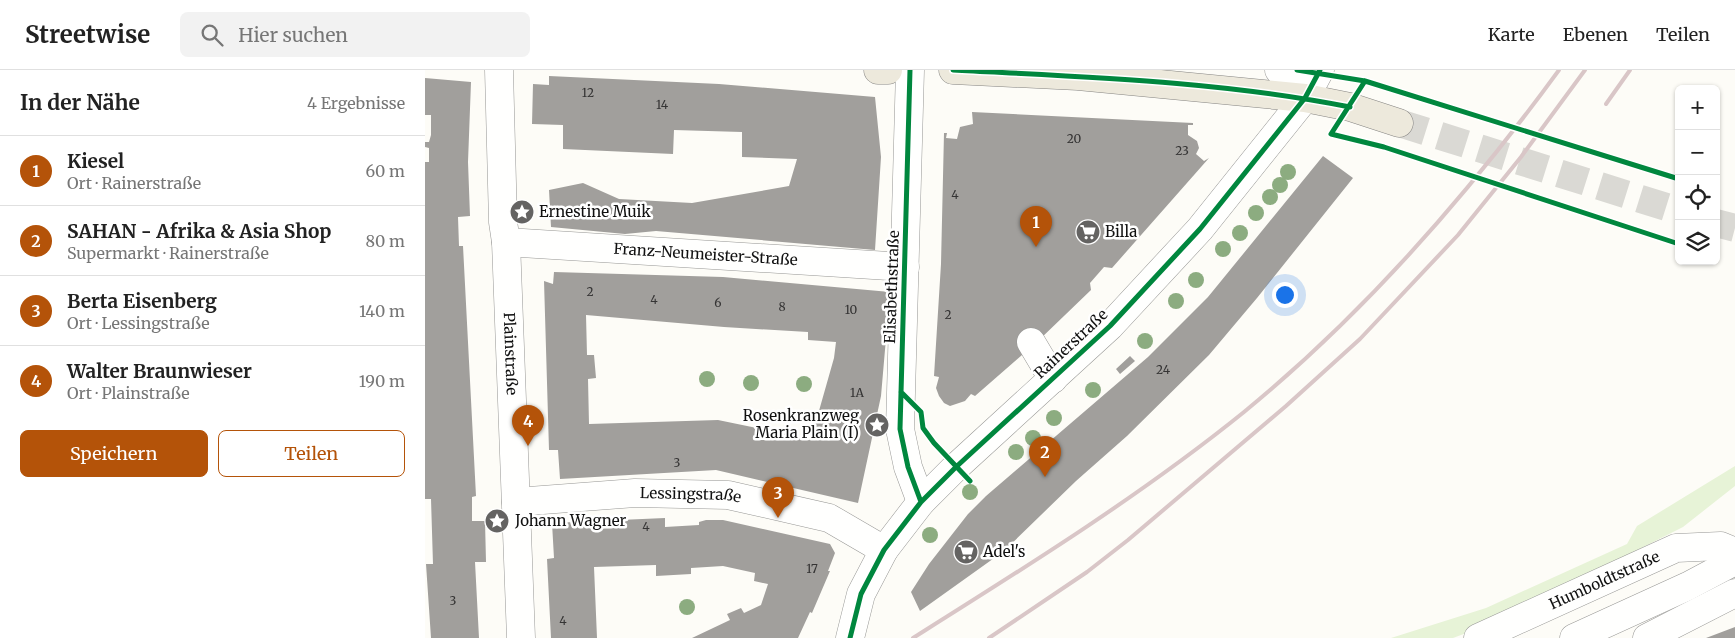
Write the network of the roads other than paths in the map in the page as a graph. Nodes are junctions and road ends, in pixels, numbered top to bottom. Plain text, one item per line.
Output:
1 (499, 70) edge
2 (878, 70) edge
3 (888, 70) edge
4 (909, 70) edge
5 (953, 70) edge
6 (1279, 70) edge
7 (1320, 70) edge
8 (1305, 98) junction
9 (1399, 123) tunnel mouth
10 (506, 242) junction
11 (905, 267) junction
12 (1031, 342) dead end
13 (1053, 379) junction
14 (516, 502) junction
15 (921, 502) junction
16 (884, 550) junction
17 (1735, 552) edge
18 (1735, 561) edge
19 (1735, 593) edge
20 (521, 638) edge
21 (850, 638) edge
22 (1478, 638) edge
23 (1575, 638) edge
24 (1647, 638) edge

1 - 10 street, Plainstraße
2 - 3 main road
4 - 11 street, Elisabethstraße
5 - 8 main road
6 - 8 street
7 - 8 street, Rainerstraße
8 - 9 main road
8 - 13 street, Rainerstraße
10 - 11 street, Franz-Neumeister-Straße
10 - 14 street, Plainstraße
11 - 15 street, Elisabethstraße
12 - 13 street
13 - 15 street, Rainerstraße
14 - 16 street, Lessingstraße
14 - 20 street, Plainstraße
15 - 16 street, Rainerstraße
16 - 21 street, Rainerstraße
17 - 22 street, Humboldtstraße
18 - 23 street
19 - 24 street

